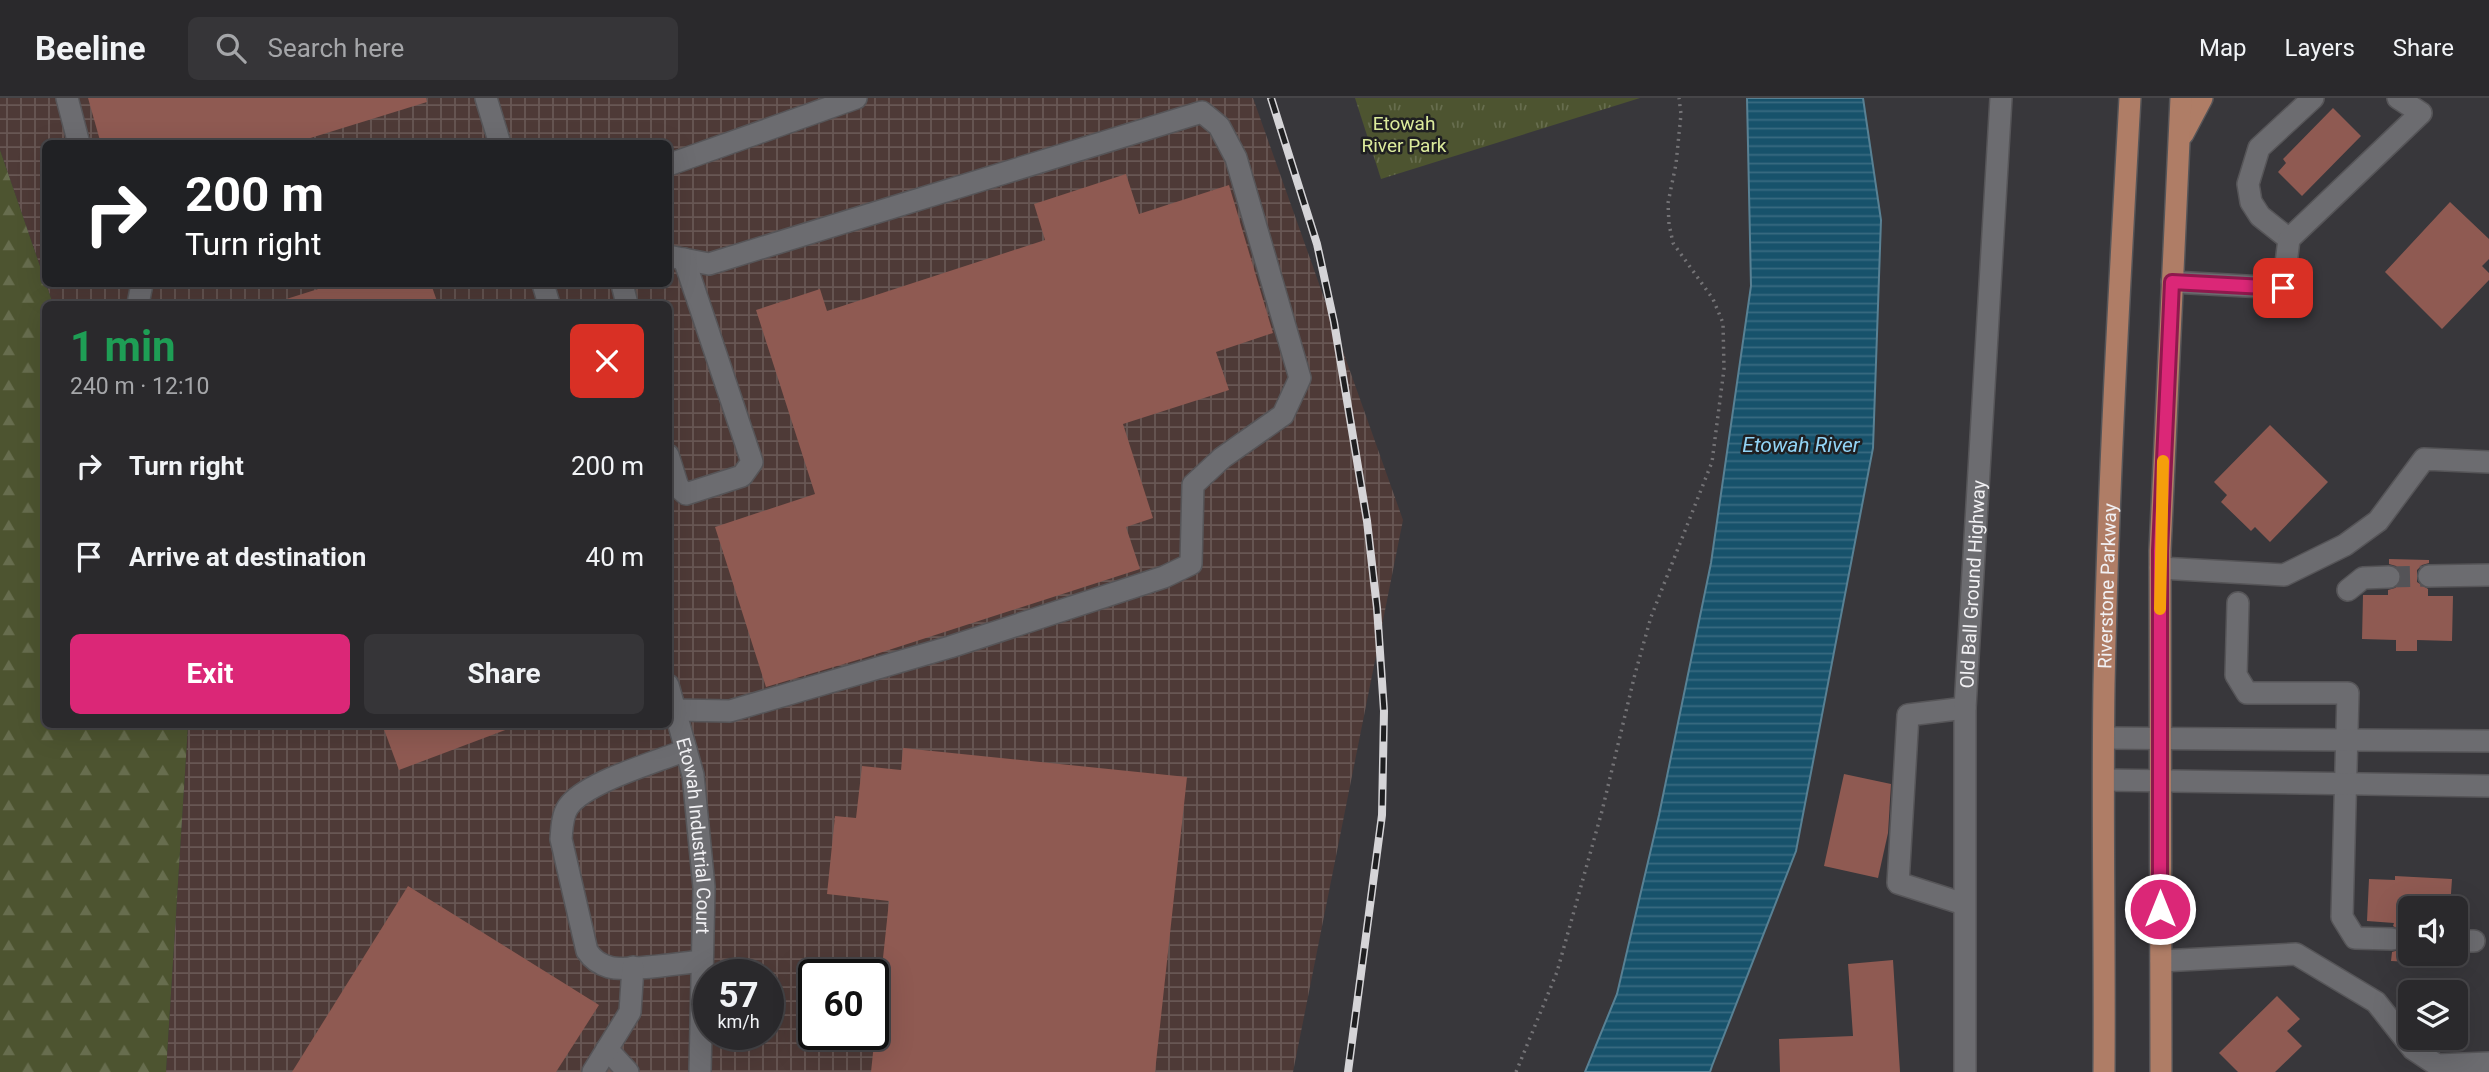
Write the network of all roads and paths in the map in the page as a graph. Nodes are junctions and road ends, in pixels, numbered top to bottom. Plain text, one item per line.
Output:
1 (67, 98) edge
2 (486, 98) edge
3 (856, 98) edge
4 (1679, 98) edge
5 (2001, 98) edge
6 (2130, 98) edge
7 (2181, 98) edge
8 (2202, 98) edge
9 (2313, 98) edge
10 (2398, 98) edge
11 (78, 140) edge
12 (499, 140) edge
13 (2179, 142) junction
14 (672, 164) edge
15 (2290, 239) junction
16 (676, 258) edge
17 (2172, 282) junction
18 (2489, 462) edge
19 (672, 469) edge
20 (2160, 568) junction
21 (2481, 575) edge
22 (2429, 576) tunnel mouth
23 (2389, 577) tunnel mouth
24 (2348, 590) dead end
25 (2238, 603) dead end
26 (672, 699) edge
27 (1965, 708) junction
28 (675, 710) junction
29 (2104, 738) junction
30 (2160, 739) junction
31 (2346, 740) junction
32 (2489, 741) edge
33 (686, 750) junction
34 (2104, 780) junction
35 (2160, 781) junction
36 (2344, 784) junction
37 (2489, 786) edge
38 (1964, 904) junction
39 (2392, 939) tunnel mouth
40 (702, 959) edge
41 (2161, 961) junction
42 (693, 962) edge
43 (633, 967) junction
44 (607, 1049) junction
45 (700, 1050) edge
46 (2489, 1063) edge
47 (593, 1072) edge
48 (628, 1072) edge
49 (700, 1072) edge
50 (1517, 1072) edge
51 (1965, 1072) edge
52 (2104, 1072) edge
53 (2161, 1072) edge

1 - 11 street
2 - 12 street
3 - 14 street
4 - 50 path
5 - 27 street, Old Ball Ground Highway
6 - 29 main road, Riverstone Parkway
7 - 13 main road
8 - 13 main road
9 - 15 street
10 - 15 street
13 - 17 main road
15 - 17 street
16 - 19 street
16 - 28 street
17 - 20 main road
18 - 20 street
20 - 30 main road
21 - 22 street
23 - 24 street
25 - 31 street
26 - 28 street, Etowah Industrial Court
27 - 38 street, Old Ball Ground Highway
27 - 38 street
28 - 33 street, Etowah Industrial Court
29 - 30 street
29 - 34 main road, Riverstone Parkway
30 - 31 street
30 - 35 main road
31 - 32 street
31 - 36 street
33 - 40 street, Etowah Industrial Court
33 - 43 street
34 - 35 street
34 - 52 main road, Riverstone Parkway
35 - 36 street
35 - 41 main road
36 - 37 street
36 - 39 street
38 - 51 street, Old Ball Ground Highway
41 - 46 street
41 - 53 main road
42 - 43 street
43 - 44 street
44 - 47 street
44 - 48 street
45 - 49 street, Etowah Industrial Court

